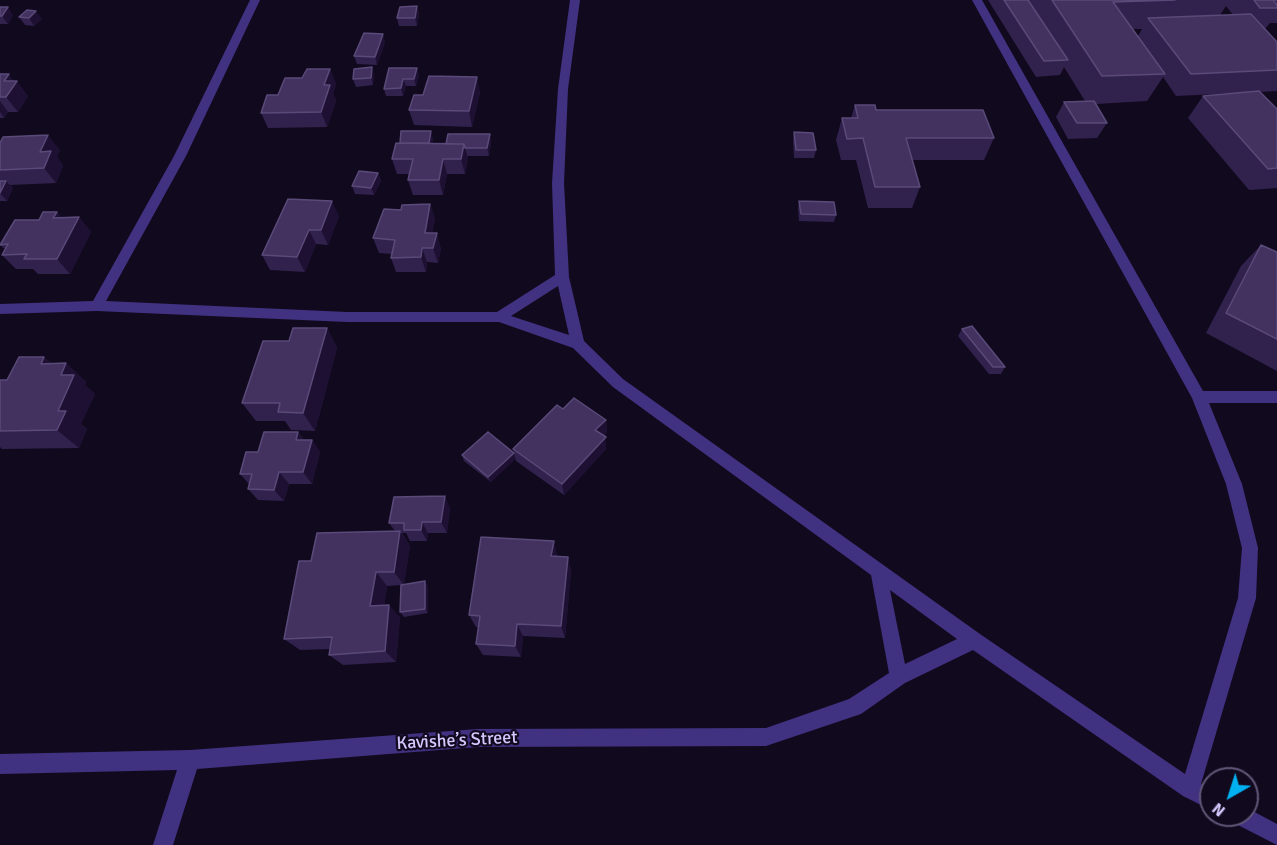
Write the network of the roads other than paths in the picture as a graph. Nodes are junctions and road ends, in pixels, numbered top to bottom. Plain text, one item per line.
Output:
1 (255, 0) edge
2 (575, 0) edge
3 (977, 0) edge
4 (562, 277) junction
5 (97, 306) junction
6 (0, 309) edge
7 (499, 317) junction
8 (578, 344) junction
9 (1199, 397) junction
10 (1277, 397) edge
11 (878, 570) junction
12 (974, 640) junction
13 (899, 677) junction
14 (190, 760) junction
15 (0, 764) edge
16 (1190, 789) junction
17 (1199, 794) edge
18 (1259, 826) edge
19 (1277, 835) edge
20 (163, 845) edge

1 - 5 street
2 - 4 street
3 - 9 street
4 - 7 street
4 - 8 street
5 - 6 street
5 - 7 street
7 - 8 street
8 - 11 street
9 - 10 street
9 - 16 street
11 - 12 street
11 - 13 street
12 - 13 street, Kavishe’s Street
12 - 16 street
13 - 14 street, Kavishe’s Street
14 - 15 street, Kavishe’s Street
14 - 20 street
16 - 17 street
18 - 19 street

